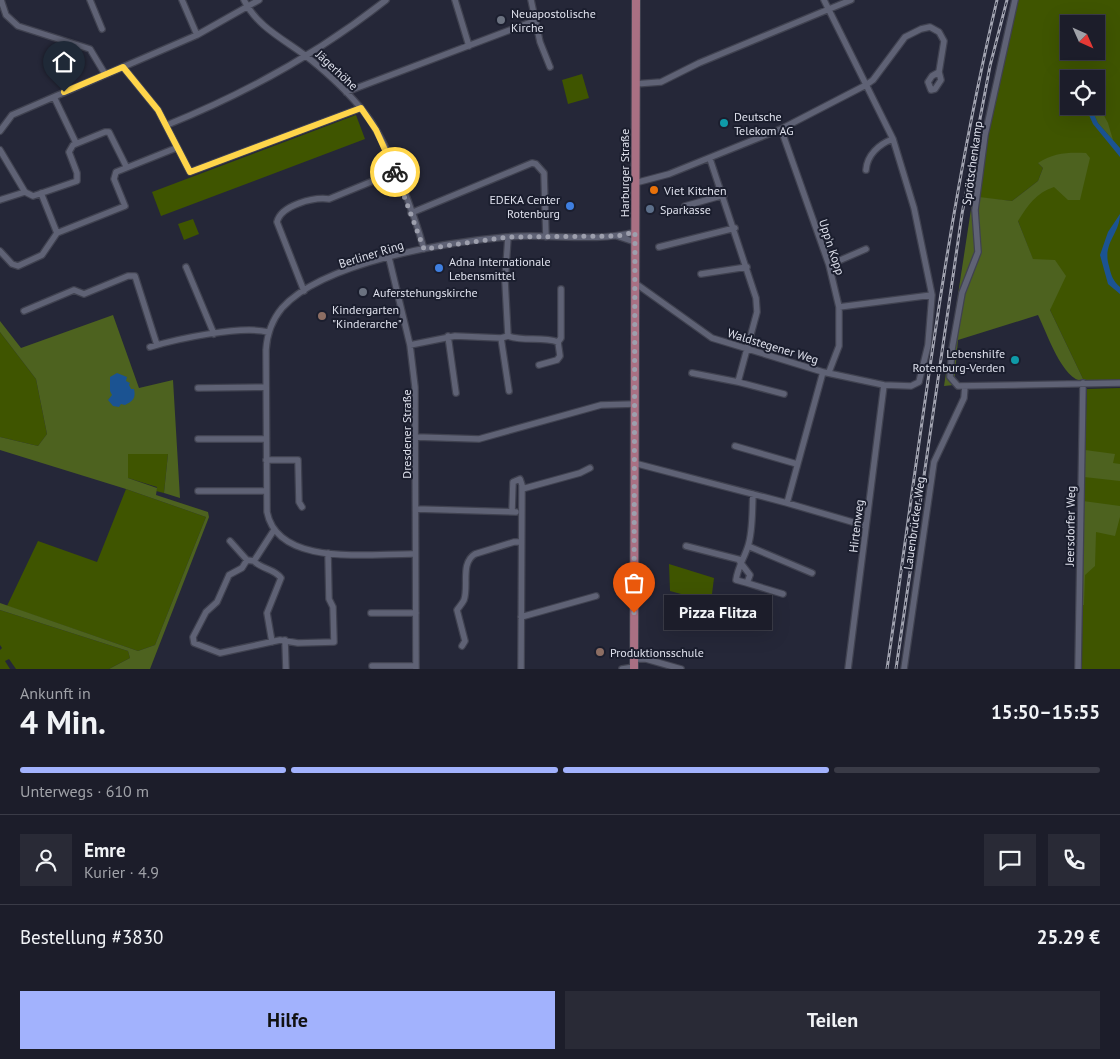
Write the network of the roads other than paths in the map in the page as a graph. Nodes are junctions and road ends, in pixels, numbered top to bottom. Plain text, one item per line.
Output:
1 (1, 0) edge
2 (90, 0) edge
3 (182, 0) edge
4 (244, 0) edge
5 (259, 0) edge
6 (386, 0) edge
7 (455, 0) edge
8 (531, 0) edge
9 (635, 0) edge
10 (824, 0) edge
11 (851, 0) edge
12 (1015, 0) edge
13 (248, 7) junction
14 (829, 10) junction
15 (534, 21) junction
16 (102, 29) dead end
17 (197, 34) junction
18 (469, 46) junction
19 (306, 55) junction
20 (123, 67) junction
21 (550, 67) dead end
22 (939, 72) dead end
23 (105, 74) junction
24 (635, 84) junction
25 (866, 84) junction
26 (346, 92) junction
27 (54, 96) junction
28 (361, 108) junction
29 (167, 125) junction
30 (781, 129) junction
31 (0, 131) edge
32 (893, 139) junction
33 (76, 144) junction
34 (176, 148) junction
35 (0, 150) edge
36 (710, 159) junction
37 (126, 166) junction
38 (866, 170) dead end
39 (395, 172) junction
40 (635, 183) junction
41 (25, 192) junction
42 (41, 193) junction
43 (724, 195) junction
44 (0, 200) edge
45 (685, 206) dead end
46 (411, 213) junction
47 (735, 228) junction
48 (635, 232) junction
49 (57, 233) junction
50 (617, 236) junction
51 (508, 237) junction
52 (546, 237) junction
53 (635, 242) junction
54 (659, 247) dead end
55 (424, 249) junction
56 (866, 249) dead end
57 (0, 251) edge
58 (389, 258) junction
59 (829, 265) junction
60 (186, 267) dead end
61 (747, 267) junction
62 (701, 274) dead end
63 (635, 283) junction
64 (561, 290) dead end
65 (304, 291) junction
66 (932, 295) junction
67 (839, 307) junction
68 (24, 311) dead end
69 (268, 332) junction
70 (214, 334) junction
71 (448, 336) junction
72 (508, 336) junction
73 (501, 338) junction
74 (558, 342) junction
75 (157, 345) junction
76 (410, 345) junction
77 (150, 347) dead end
78 (748, 348) junction
79 (539, 365) dead end
80 (826, 372) junction
81 (692, 373) dead end
82 (738, 382) junction
83 (1083, 383) junction
84 (1120, 383) edge
85 (884, 385) junction
86 (965, 386) junction
87 (266, 387) junction
88 (198, 388) dead end
89 (509, 391) dead end
90 (456, 393) dead end
91 (784, 394) dead end
92 (635, 404) junction
93 (416, 437) junction
94 (198, 439) dead end
95 (266, 439) junction
96 (735, 446) dead end
97 (266, 460) junction
98 (634, 463) junction
99 (797, 464) junction
100 (590, 468) dead end
101 (522, 489) junction
102 (198, 491) dead end
103 (266, 491) junction
104 (753, 494) junction
105 (787, 503) junction
106 (302, 507) dead end
107 (416, 509) junction
108 (512, 511) junction
109 (522, 512) junction
110 (866, 526) junction
111 (274, 530) junction
112 (230, 541) dead end
113 (521, 542) junction
114 (686, 546) dead end
115 (748, 546) junction
116 (328, 554) junction
117 (414, 554) junction
118 (251, 561) junction
119 (740, 561) junction
120 (812, 573) dead end
121 (747, 583) junction
122 (783, 594) dead end
123 (596, 596) dead end
124 (371, 613) dead end
125 (416, 613) junction
126 (521, 617) junction
127 (285, 640) junction
128 (272, 642) junction
129 (462, 646) dead end
130 (634, 665) edge
131 (372, 666) dead end
132 (416, 667) edge
133 (286, 669) edge
134 (521, 669) edge
135 (622, 669) edge
136 (681, 669) edge
137 (848, 669) edge
138 (904, 669) edge
139 (1078, 669) edge

1 - 23 street
2 - 16 street
3 - 17 street
4 - 13 street, Jägerhöhe
5 - 13 street
6 - 19 street
7 - 18 street
8 - 15 street
9 - 24 main road, Harburger Straße
10 - 14 street
11 - 14 street
12 - 86 street, Sprötschenkamp
13 - 17 street
13 - 19 street, Jägerhöhe
14 - 24 street
14 - 25 street
15 - 18 street
15 - 21 street
17 - 20 street
18 - 26 street
19 - 26 street, Jägerhöhe
19 - 29 street
20 - 23 street
20 - 29 street
22 - 25 street
23 - 27 street
24 - 40 main road, Harburger Straße
25 - 30 street
25 - 32 street
26 - 28 street, Jägerhöhe
27 - 31 street
27 - 33 street
28 - 34 street
28 - 39 street, Jägerhöhe
29 - 34 street
30 - 36 street
30 - 59 street, Upp'n Kopp
32 - 38 street
32 - 66 street
33 - 37 street
33 - 42 street
34 - 37 street
35 - 41 street
36 - 40 street
36 - 43 street
37 - 49 street
39 - 46 street, Jägerhöhe
39 - 65 street
40 - 48 main road, Harburger Straße
41 - 42 street
41 - 44 street
42 - 49 street
43 - 45 street
43 - 47 street
46 - 52 street
46 - 55 street, Jägerhöhe
47 - 54 street
47 - 61 street
48 - 50 street, Berliner Ring
48 - 53 main road, Harburger Straße
49 - 57 street
50 - 52 street, Berliner Ring
50 - 53 street, Berliner Ring
51 - 52 street, Berliner Ring
51 - 55 street, Berliner Ring
51 - 72 street
53 - 63 main road, Harburger Straße
55 - 58 street, Berliner Ring
56 - 59 street
58 - 65 street, Berliner Ring
58 - 76 street, Dresdener Straße
59 - 67 street, Upp'n Kopp
60 - 70 street
61 - 62 street
61 - 78 street
63 - 78 street, Waldstegener Weg
63 - 92 main road, Harburger Straße
64 - 74 street
65 - 69 street, Berliner Ring
66 - 67 street
66 - 85 street, Waldstegener Weg
67 - 80 street, Upp'n Kopp
68 - 75 street
69 - 70 street
69 - 87 street, Berliner Ring
70 - 75 street
71 - 73 street
71 - 76 street
71 - 90 street
72 - 73 street
72 - 74 street
73 - 89 street
74 - 79 street
75 - 77 street
76 - 93 street, Dresdener Straße
78 - 80 street, Waldstegener Weg
78 - 82 street
80 - 85 street, Waldstegener Weg
80 - 99 street, Upp'n Kopp
81 - 82 street
82 - 91 street
83 - 84 street
83 - 86 street
83 - 139 street, Jeersdorfer Weg
85 - 110 street, Hirtenweg
86 - 138 street, Lauenbrücker Weg
87 - 88 street
87 - 95 street, Berliner Ring
92 - 93 street
92 - 98 main road, Harburger Straße
93 - 107 street, Dresdener Straße
94 - 95 street
95 - 97 street, Berliner Ring
96 - 99 street
97 - 103 street, Berliner Ring
97 - 106 street
98 - 104 street
98 - 130 main road, Harburger Straße
99 - 105 street, Upp'n Kopp
100 - 101 street
101 - 108 street
101 - 109 street
102 - 103 street
103 - 111 street, Berliner Ring
104 - 105 street
104 - 115 street
105 - 110 street
107 - 108 street
107 - 117 street, Dresdener Straße
108 - 109 street
109 - 113 street
110 - 137 street, Hirtenweg
111 - 116 street
111 - 118 street
112 - 118 street
113 - 126 street
113 - 129 street
114 - 119 street
115 - 119 street
115 - 120 street
116 - 117 street
116 - 127 street
117 - 125 street, Dresdener Straße
118 - 128 street
118 - 128 street
119 - 121 street
119 - 121 street
121 - 122 street
123 - 126 street
124 - 125 street
125 - 132 street, Dresdener Straße
126 - 134 street
127 - 128 street
127 - 133 street
130 - 135 street
130 - 136 street
131 - 132 street, Dresdener Straße

